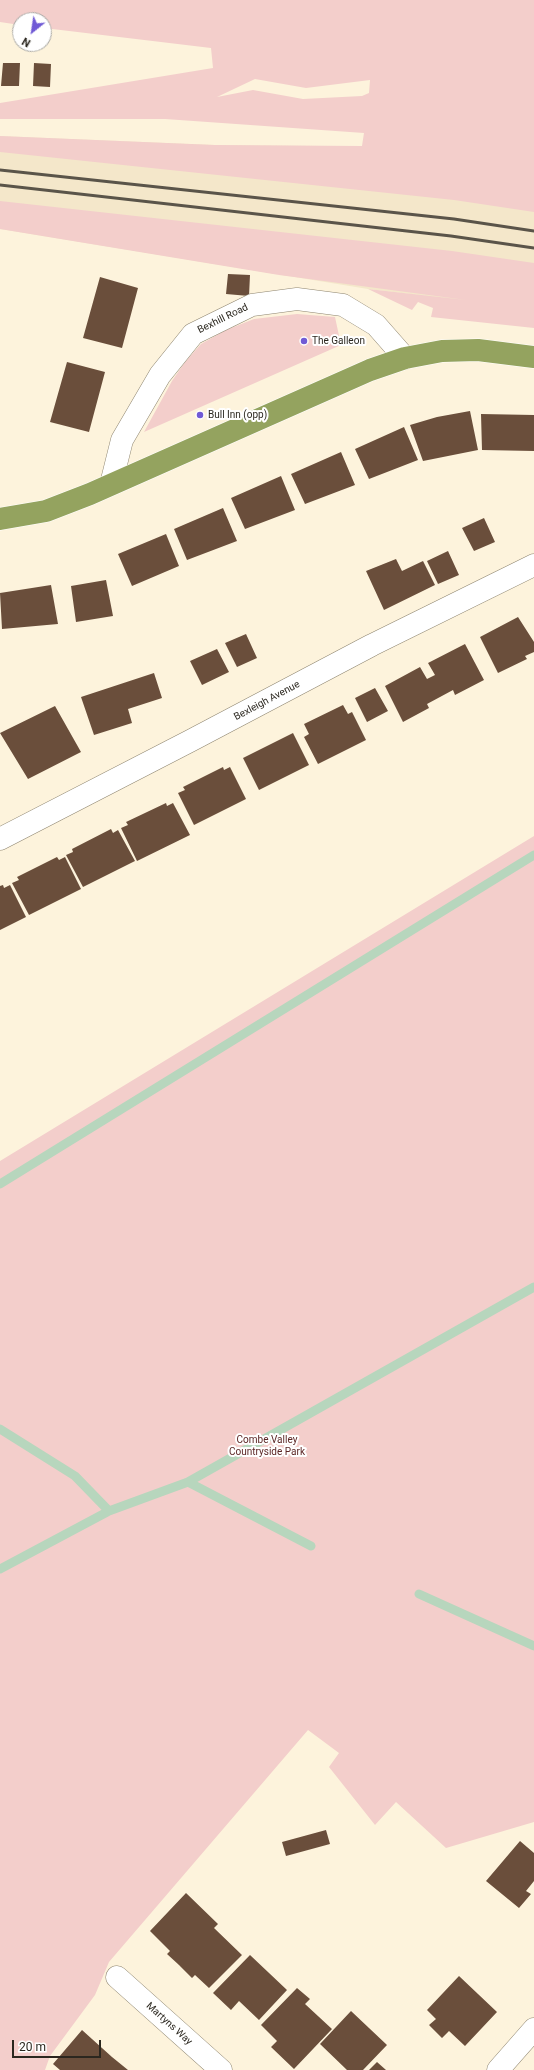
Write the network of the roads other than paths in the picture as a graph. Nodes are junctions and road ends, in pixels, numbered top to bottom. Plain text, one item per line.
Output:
1 (534, 357) edge
2 (405, 358) junction
3 (111, 484) junction
4 (0, 519) edge
5 (534, 565) edge
6 (0, 839) edge
7 (117, 1977) dead end
8 (534, 2029) edge
9 (221, 2070) edge
10 (498, 2070) edge

1 - 2 highway
2 - 3 highway
2 - 3 street, Bexhill Road
3 - 4 highway
5 - 6 street, Bexleigh Avenue
7 - 9 street, Martyns Way
8 - 10 street

